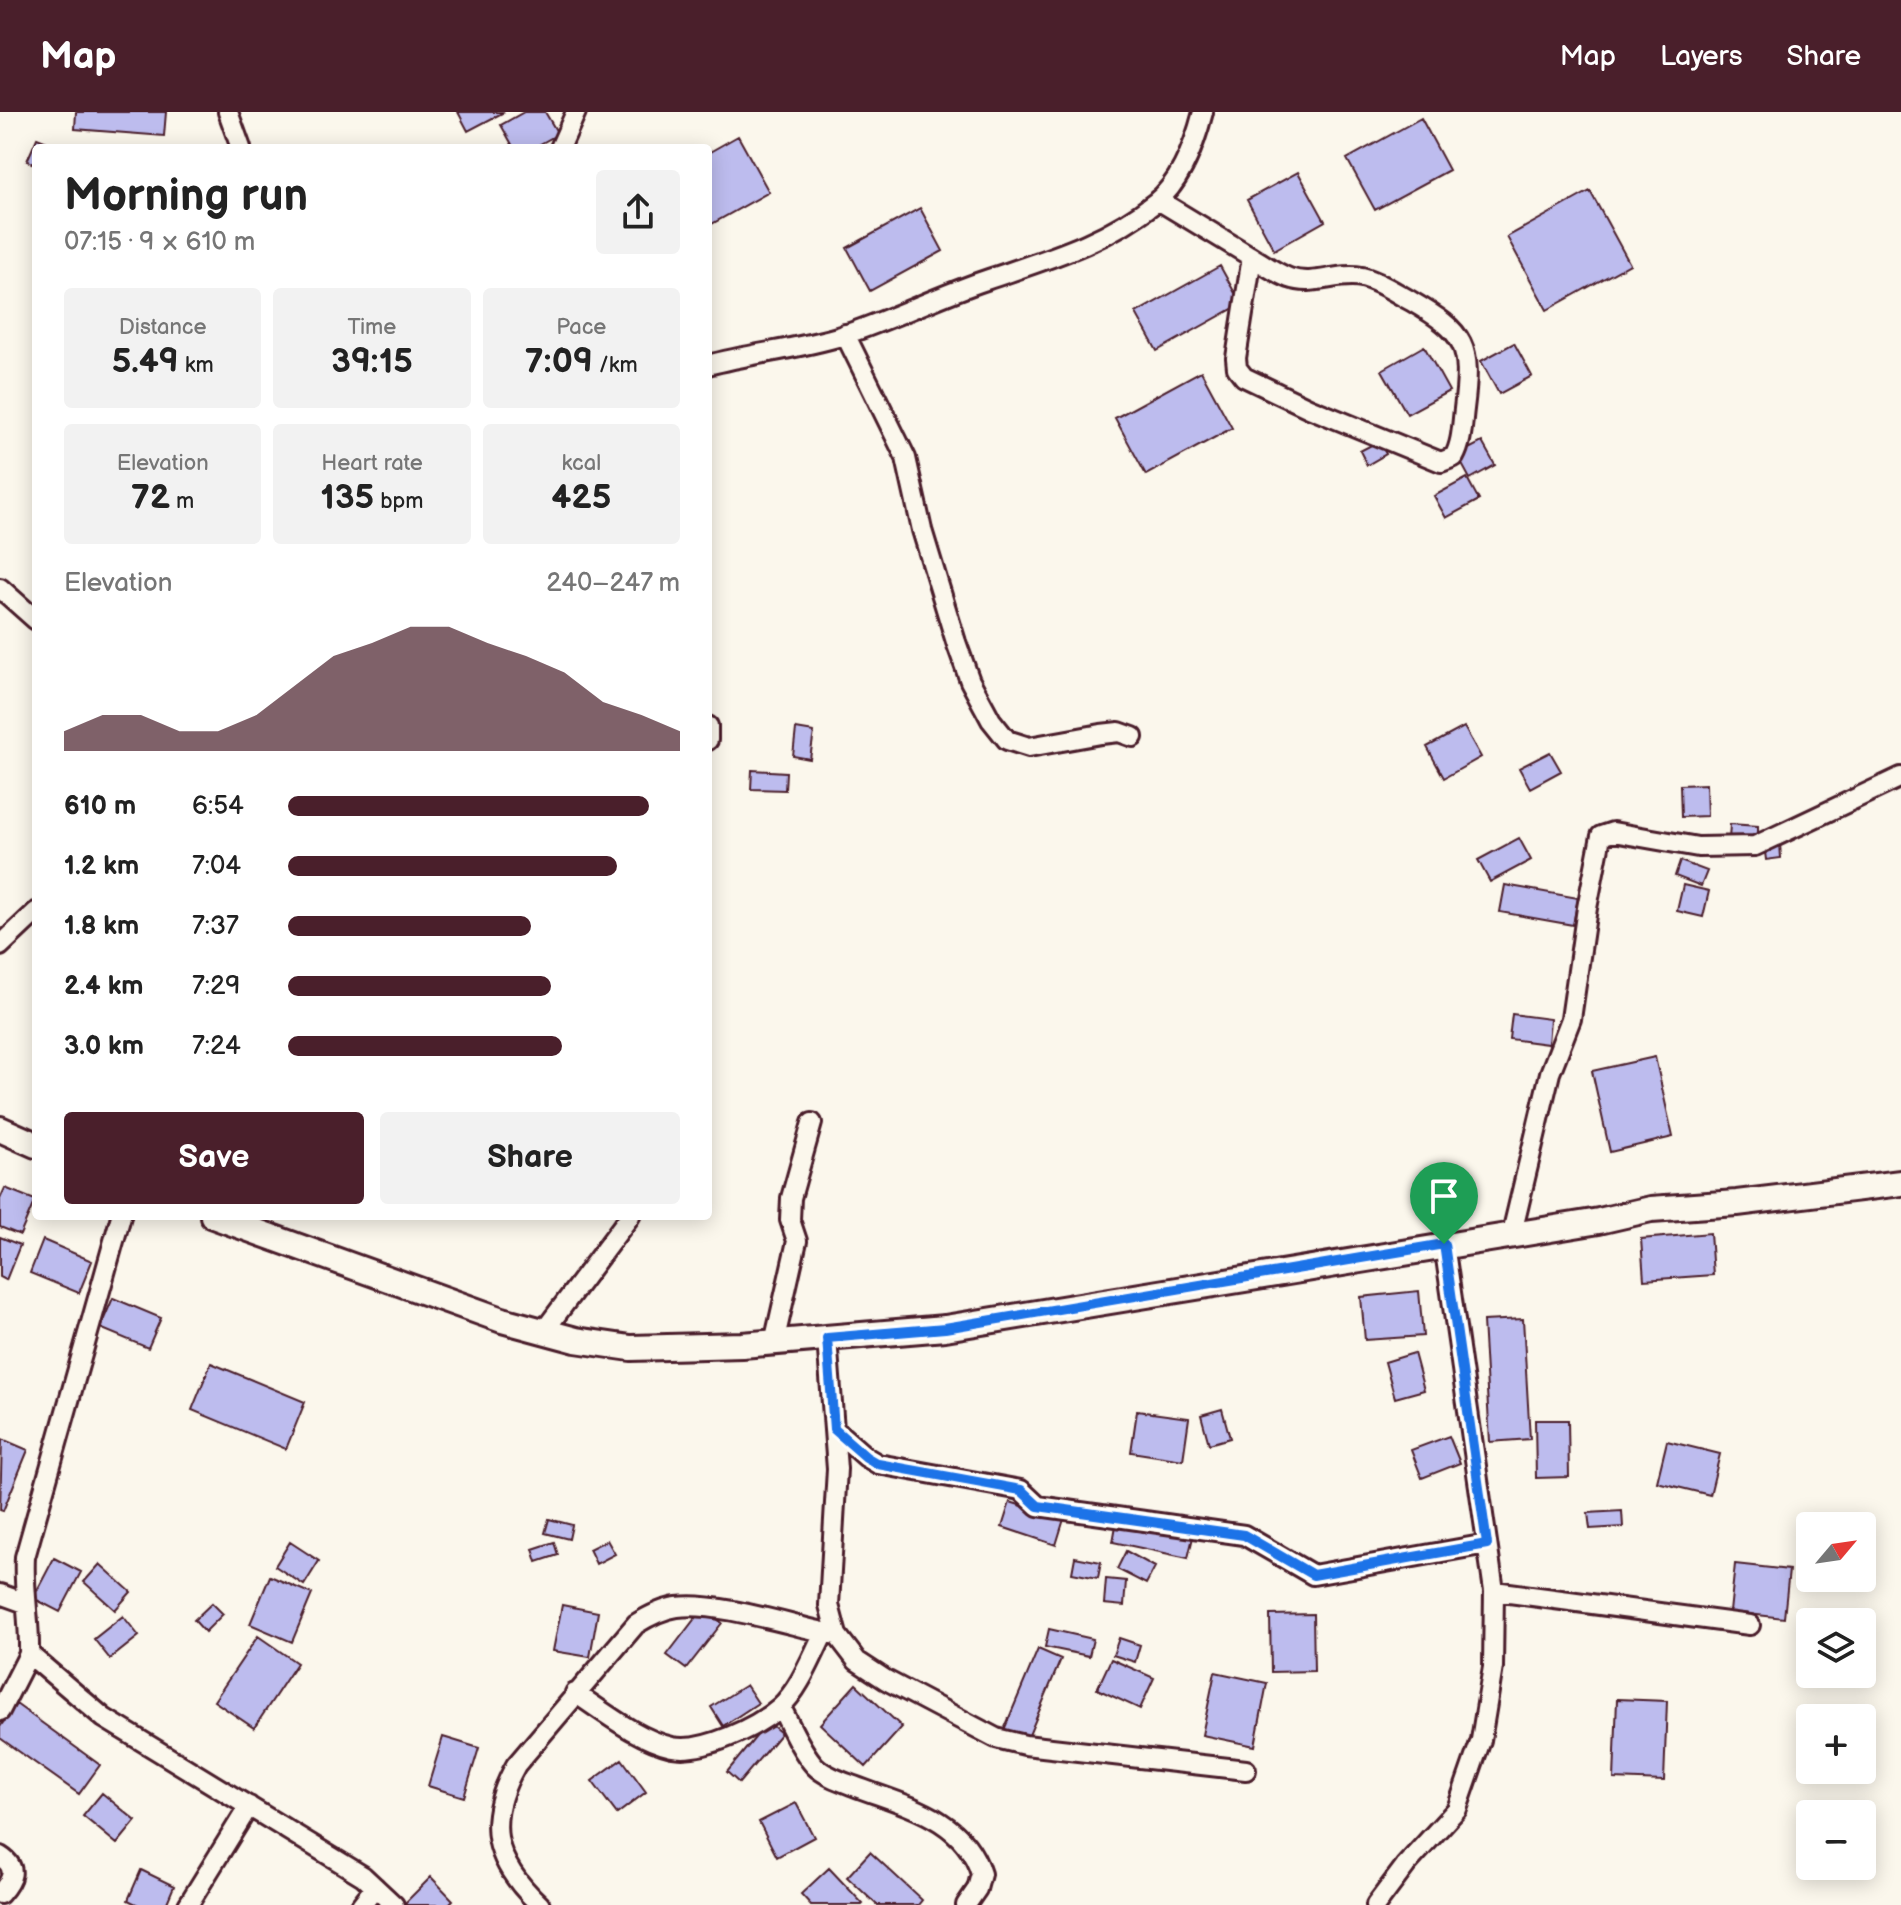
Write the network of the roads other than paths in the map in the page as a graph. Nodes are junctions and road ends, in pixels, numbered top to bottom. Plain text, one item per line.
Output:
1 (228, 112) edge
2 (576, 112) edge
3 (1203, 112) edge
4 (240, 144) edge
5 (562, 144) edge
6 (1158, 200) junction
7 (1252, 257) junction
8 (845, 334) junction
9 (712, 364) edge
10 (0, 588) edge
11 (32, 616) edge
12 (1133, 737) dead end
13 (1901, 777) edge
14 (32, 916) edge
15 (0, 946) edge
16 (812, 1123) dead end
17 (0, 1129) edge
18 (32, 1143) edge
19 (1901, 1183) edge
20 (120, 1220) edge
21 (224, 1220) edge
22 (627, 1220) edge
23 (1512, 1233) junction
24 (1444, 1244) junction
25 (544, 1331) junction
26 (827, 1338) junction
27 (774, 1343) junction
28 (834, 1429) junction
29 (1487, 1544) junction
30 (1494, 1591) junction
31 (0, 1594) edge
32 (25, 1603) junction
33 (1750, 1625) dead end
34 (831, 1634) junction
35 (29, 1654) junction
36 (575, 1693) junction
37 (781, 1707) junction
38 (0, 1711) edge
39 (1246, 1770) dead end
40 (249, 1806) junction
41 (0, 1856) edge
42 (375, 1887) junction
43 (0, 1894) edge
44 (188, 1905) edge
45 (361, 1905) edge
46 (394, 1905) edge
47 (540, 1905) edge
48 (966, 1905) edge
49 (1376, 1905) edge

1 - 4 street
2 - 5 street
3 - 6 street
6 - 7 street
6 - 8 street
7 - 7 street
8 - 9 street
8 - 12 street
10 - 11 street
13 - 23 street
14 - 15 street
16 - 27 street
17 - 18 main road
19 - 23 main road
20 - 32 street
21 - 25 main road
22 - 25 street
23 - 24 main road
24 - 26 main road
24 - 29 street
25 - 27 main road
26 - 27 main road
26 - 28 street
28 - 29 street
28 - 34 street
29 - 30 street
30 - 33 street
30 - 49 street
31 - 32 street
32 - 35 street
34 - 36 street
34 - 37 street
34 - 39 street
35 - 38 street
35 - 40 street
36 - 37 street
36 - 47 street
37 - 48 street
40 - 42 street
40 - 44 street
41 - 43 street
42 - 45 street
42 - 46 street

